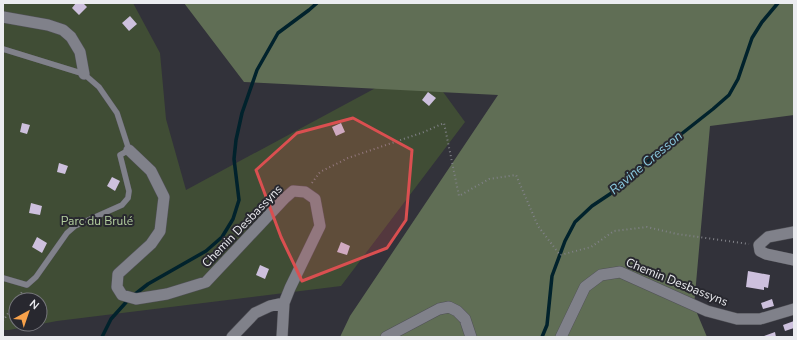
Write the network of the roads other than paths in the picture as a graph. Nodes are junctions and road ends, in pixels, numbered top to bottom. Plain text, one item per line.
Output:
1 (3, 17) edge
2 (3, 49) edge
3 (84, 74) junction
4 (129, 150) junction
5 (794, 232) edge
6 (794, 260) edge
7 (3, 278) edge
8 (284, 303) junction
9 (794, 309) edge
10 (232, 337) edge
11 (282, 337) edge
12 (386, 337) edge
13 (471, 337) edge
14 (561, 337) edge

1 - 3 street
2 - 3 lane
3 - 4 lane
4 - 7 lane
4 - 8 street, Chemin Desbassyns
5 - 6 street
8 - 10 street
8 - 11 street
9 - 14 street, Chemin Desbassyns
12 - 13 street

